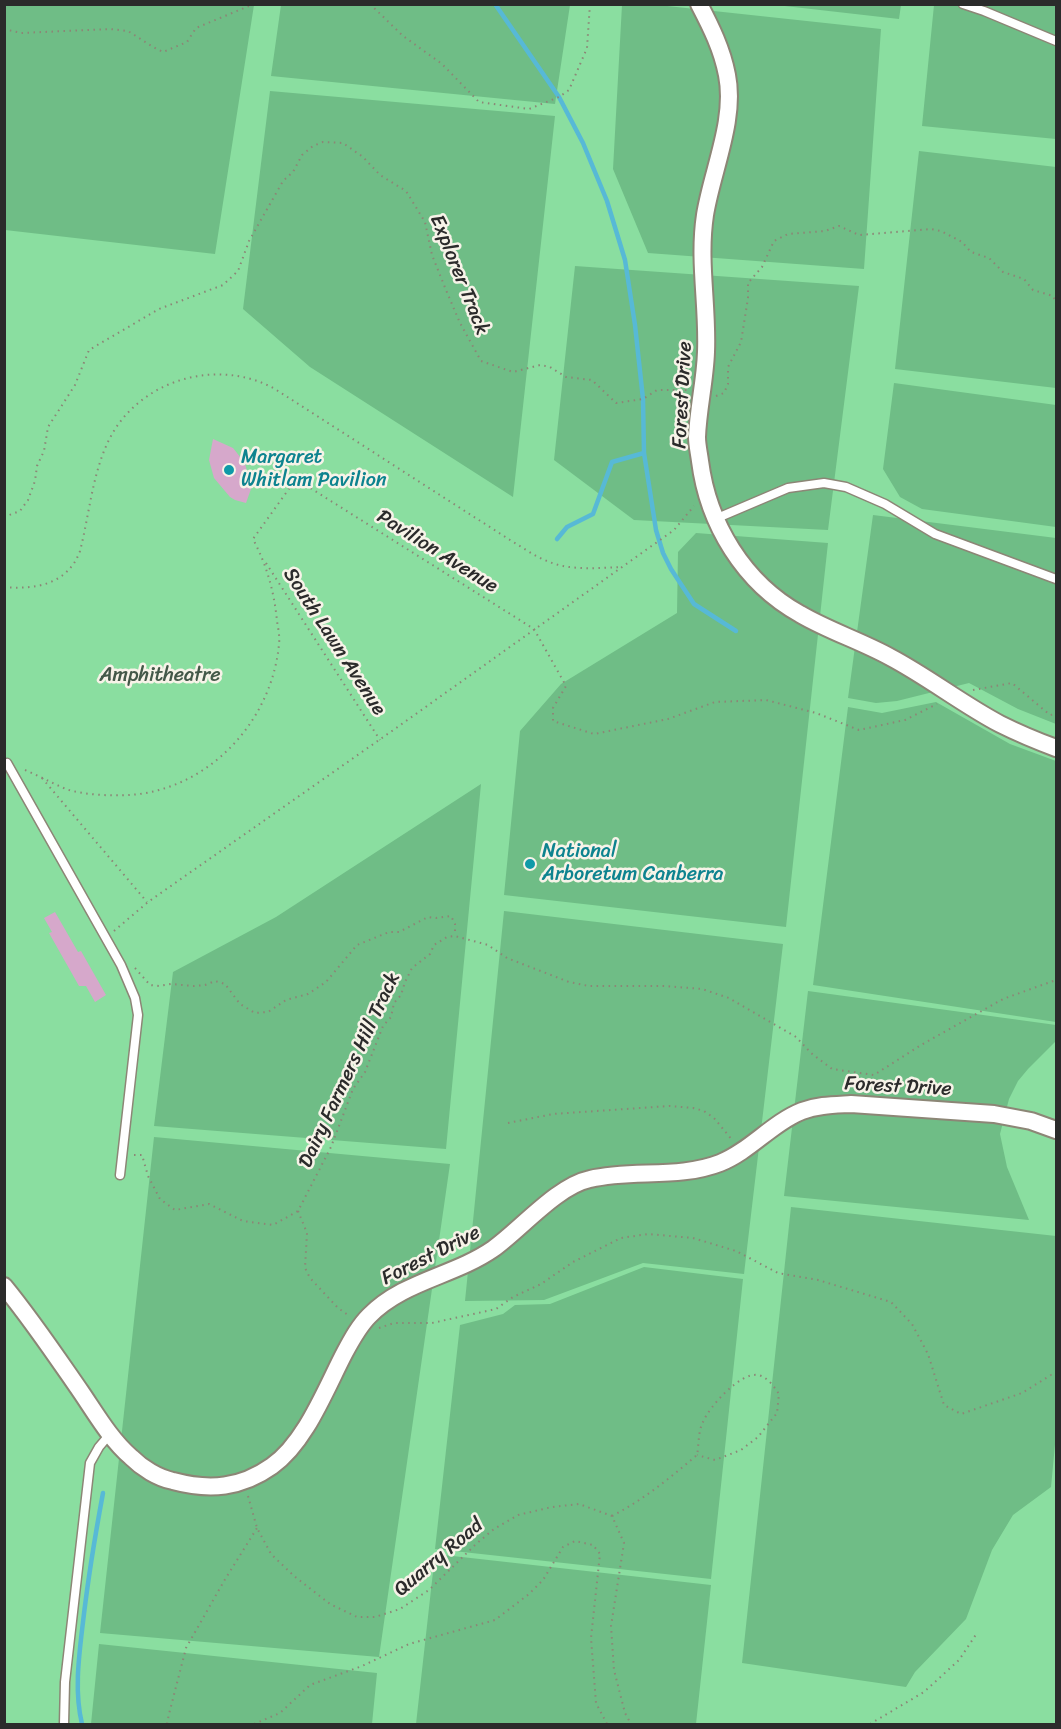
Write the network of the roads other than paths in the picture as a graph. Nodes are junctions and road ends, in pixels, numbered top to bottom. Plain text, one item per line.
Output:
1 (699, 4) edge
2 (963, 4) edge
3 (1056, 41) edge
4 (715, 519) junction
5 (1056, 579) edge
6 (1056, 748) edge
7 (8, 763) dead end
8 (1056, 1130) edge
9 (120, 1175) road end
10 (4, 1286) edge
11 (110, 1434) junction
12 (64, 1725) edge

1 - 4 street, Forest Drive
2 - 3 lane
4 - 5 lane
4 - 6 street, Forest Drive
7 - 9 lane
8 - 11 street, Forest Drive
10 - 11 street, Forest Drive
11 - 12 lane

